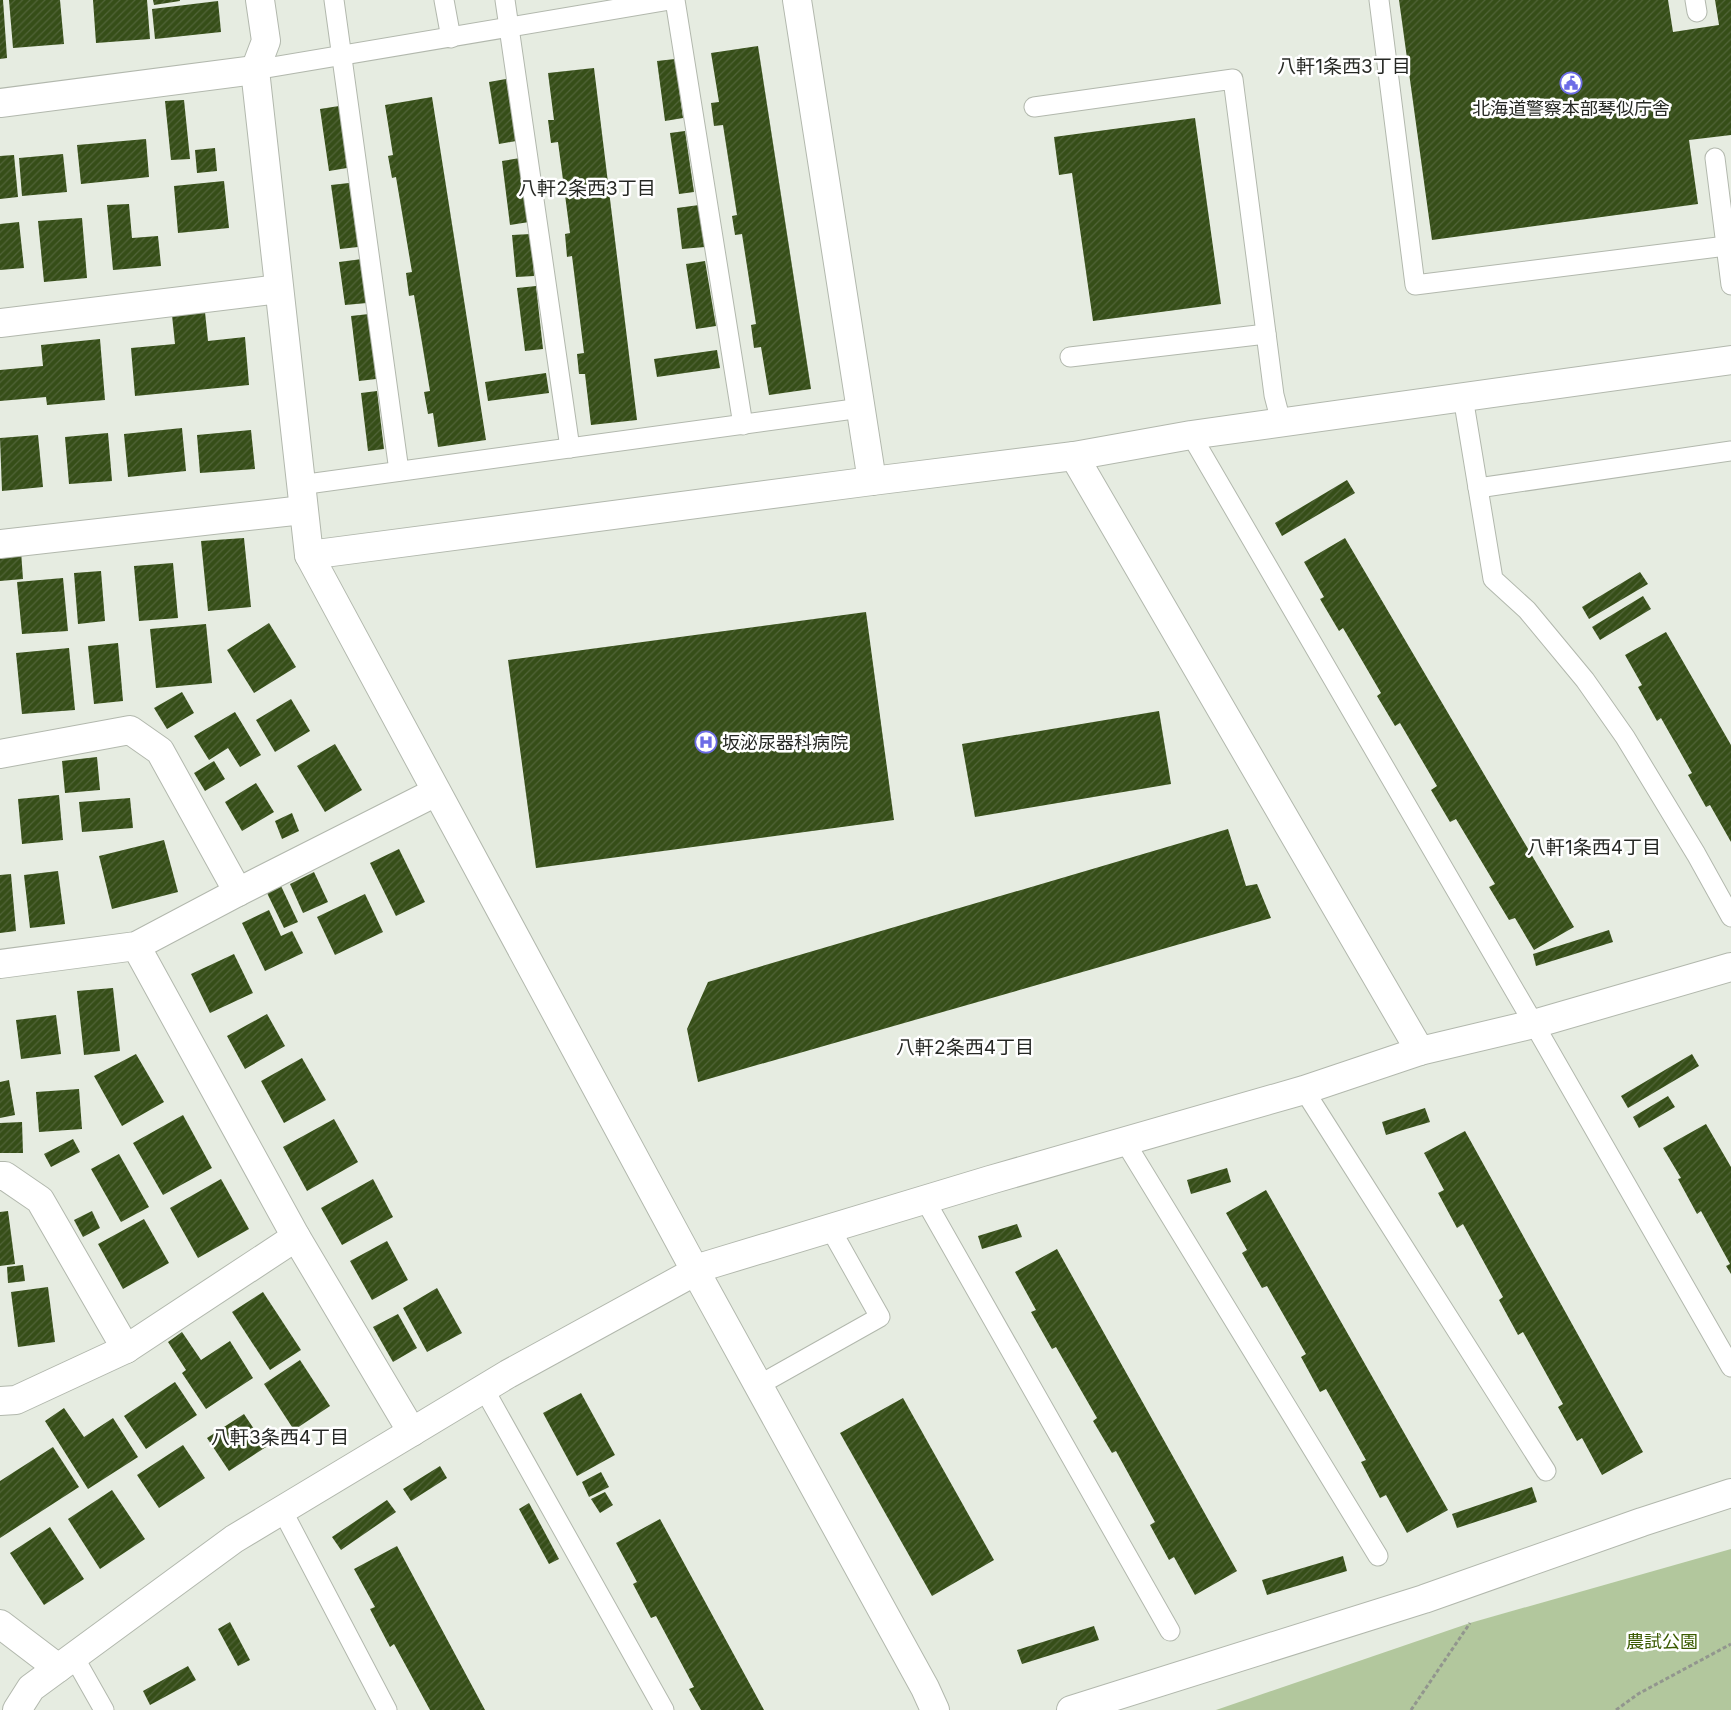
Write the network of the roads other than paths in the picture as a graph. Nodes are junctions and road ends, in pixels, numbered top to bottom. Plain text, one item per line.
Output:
1 (260, 0) edge
2 (334, 0) edge
3 (444, 0) edge
4 (504, 0) edge
5 (670, 0) edge
6 (675, 0) edge
7 (797, 0) edge
8 (1378, 0) edge
9 (509, 28) junction
10 (451, 38) junction
11 (343, 56) junction
12 (255, 70) junction
13 (0, 103) edge
14 (1034, 107) dead end
15 (1715, 158) dead end
16 (1726, 246) junction
17 (1731, 285) edge
18 (279, 288) junction
19 (0, 323) edge
20 (1266, 334) junction
21 (1070, 357) dead end
22 (1731, 360) edge
23 (1464, 397) junction
24 (860, 408) junction
25 (1281, 422) junction
26 (743, 425) junction
27 (1191, 435) junction
28 (570, 448) junction
29 (1731, 451) edge
30 (1074, 456) junction
31 (399, 471) junction
32 (872, 481) junction
33 (1478, 488) junction
34 (302, 497) junction
35 (0, 544) edge
36 (309, 556) junction
37 (0, 754) edge
38 (436, 792) junction
39 (238, 892) junction
40 (1731, 917) edge
41 (136, 946) junction
42 (0, 964) edge
43 (1731, 967) edge
44 (1534, 1024) junction
45 (1420, 1051) junction
46 (1304, 1090) junction
47 (1125, 1142) junction
48 (0, 1176) edge
49 (926, 1200) junction
50 (830, 1228) junction
51 (296, 1237) junction
52 (696, 1272) junction
53 (126, 1349) junction
54 (1731, 1367) edge
55 (759, 1385) junction
56 (484, 1389) junction
57 (0, 1401) edge
58 (412, 1432) junction
59 (1546, 1471) dead end
60 (1731, 1493) edge
61 (282, 1510) junction
62 (1378, 1556) dead end
63 (0, 1624) edge
64 (1170, 1631) dead end
65 (66, 1662) junction
66 (17, 1710) edge
67 (104, 1710) edge
68 (387, 1710) edge
69 (664, 1710) edge
70 (935, 1710) edge
71 (1071, 1710) edge

1 - 12 street
2 - 11 lane
3 - 10 lane
4 - 9 lane
5 - 9 lane
6 - 26 lane
7 - 24 street
8 - 16 lane
9 - 10 lane
9 - 28 lane
10 - 11 lane
11 - 12 lane
11 - 31 lane
12 - 13 street
12 - 18 street
14 - 20 lane
15 - 16 lane
16 - 17 lane
18 - 19 street
18 - 34 street
20 - 21 lane
20 - 25 lane
22 - 23 street
23 - 25 street
23 - 33 lane
24 - 26 lane
24 - 32 street
25 - 27 street
26 - 28 lane
27 - 30 street
27 - 44 lane
28 - 31 lane
29 - 33 lane
30 - 32 street
30 - 45 street
31 - 34 lane
32 - 36 street
33 - 40 lane
34 - 35 street
34 - 36 street
36 - 38 street
37 - 39 street
38 - 39 street
38 - 52 street
39 - 41 street
41 - 42 street
41 - 51 street
43 - 44 street
44 - 45 street
44 - 54 lane
45 - 46 street
46 - 47 street
46 - 59 lane
47 - 49 street
47 - 62 lane
48 - 53 street
49 - 50 street
49 - 64 lane
50 - 52 street
50 - 55 lane
51 - 53 street
51 - 58 street
52 - 55 street
52 - 56 street
53 - 57 street
55 - 70 street
56 - 58 street
56 - 69 lane
58 - 61 street
60 - 71 street
61 - 65 street
61 - 68 lane
63 - 65 street
65 - 66 street
65 - 67 lane

